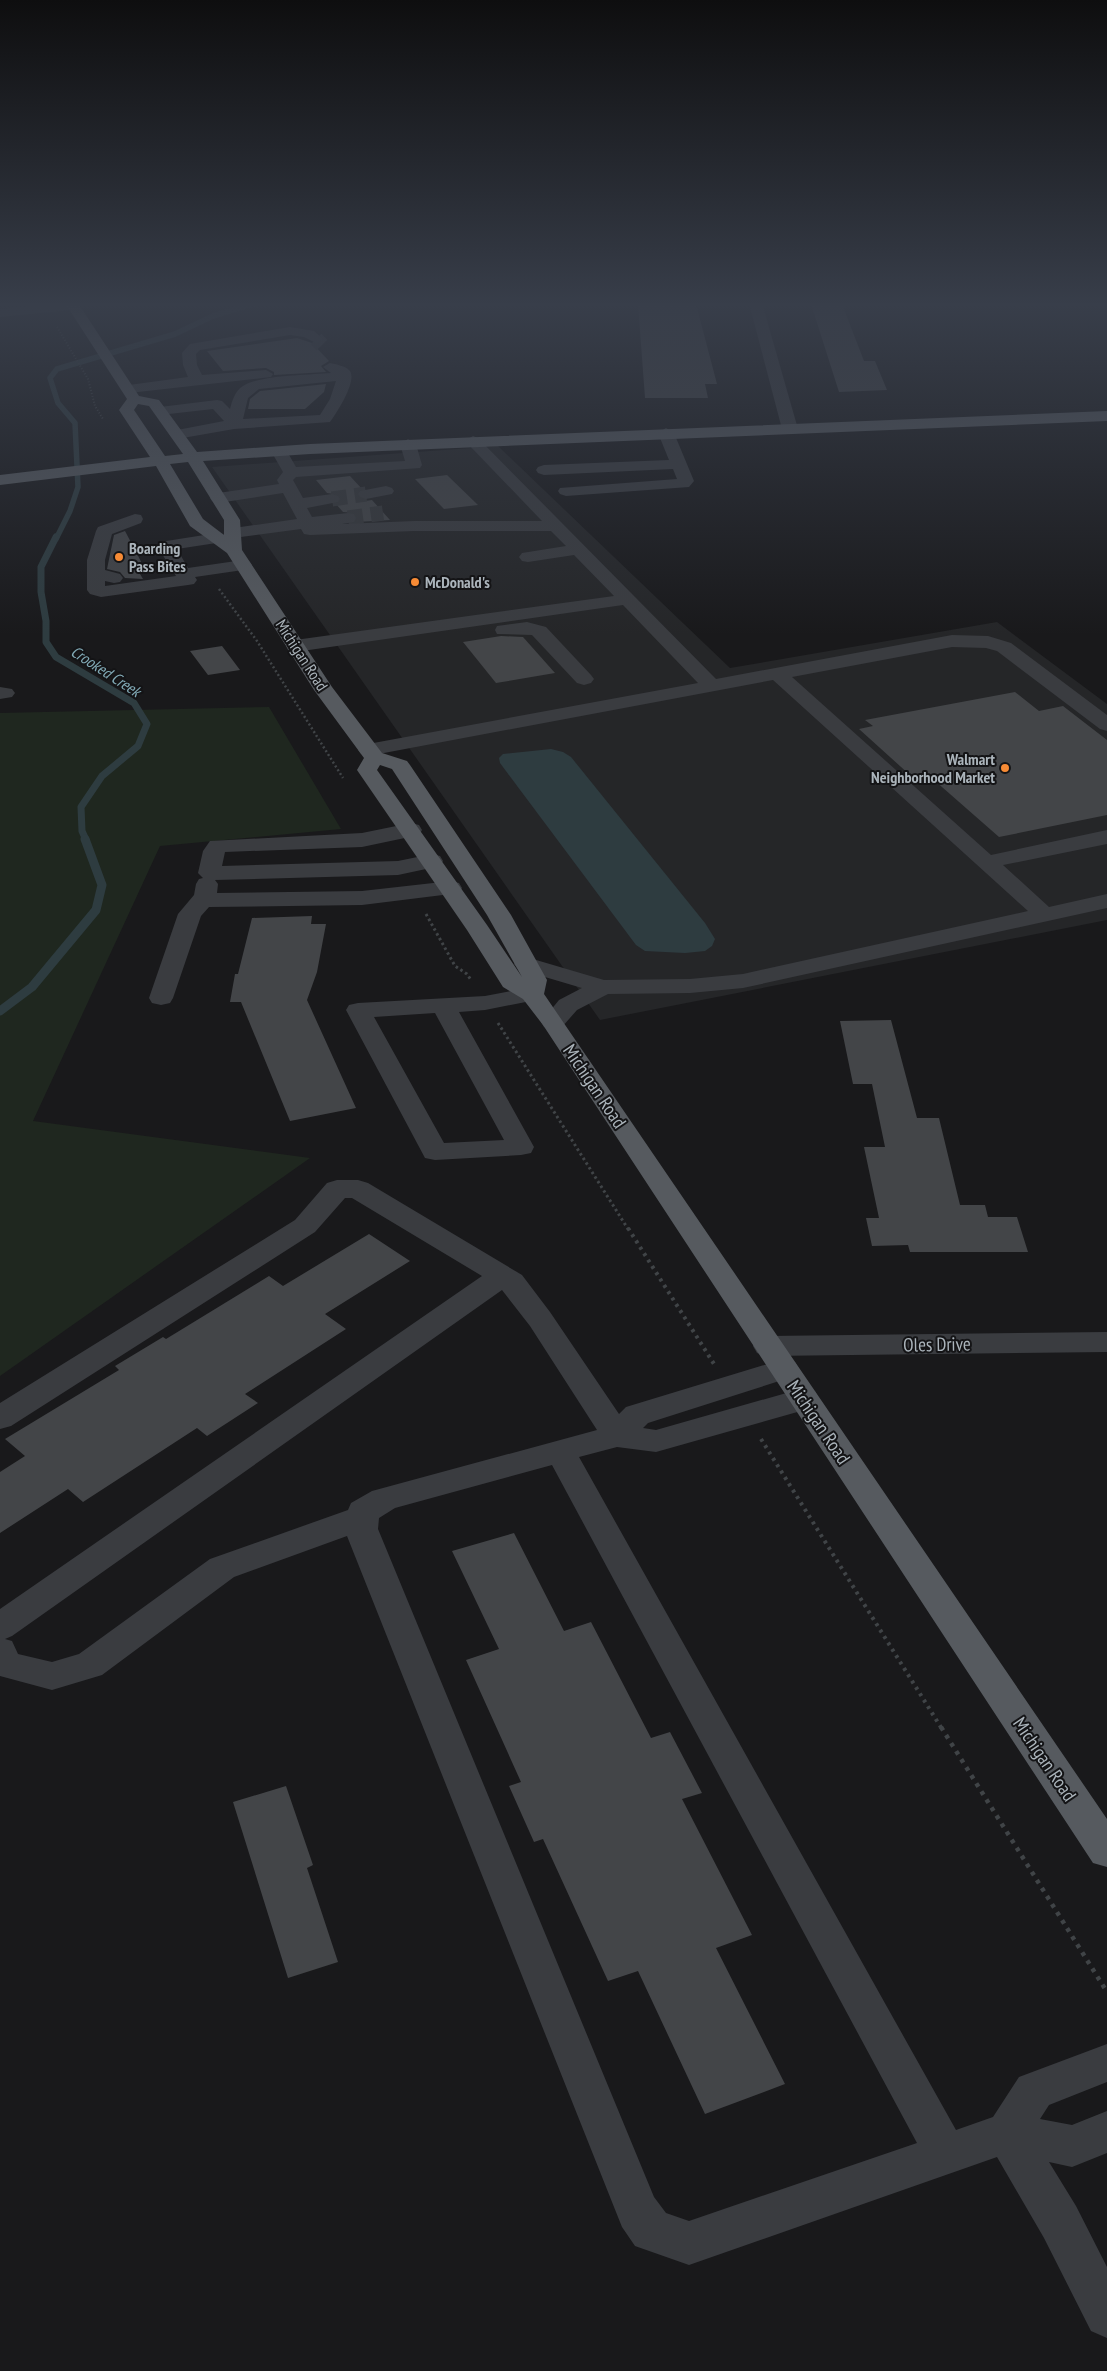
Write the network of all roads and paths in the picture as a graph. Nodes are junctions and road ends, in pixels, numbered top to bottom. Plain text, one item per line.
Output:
1 (100, 414) edge
2 (128, 414) edge
3 (162, 414) edge
4 (225, 414) edge
5 (237, 414) edge
6 (328, 414) edge
7 (786, 414) edge
8 (1107, 416) edge
9 (325, 420) junction
10 (234, 424) junction
11 (790, 429) junction
12 (666, 433) junction
13 (177, 434) junction
14 (473, 441) junction
15 (408, 444) junction
16 (321, 448) junction
17 (279, 451) junction
18 (193, 457) junction
19 (160, 460) junction
20 (125, 464) junction
21 (679, 464) junction
22 (544, 470) dead end
23 (0, 480) edge
24 (566, 491) dead end
25 (218, 498) junction
26 (297, 499) junction
27 (556, 526) junction
28 (146, 528) junction
29 (231, 546) junction
30 (578, 549) junction
31 (528, 557) dead end
32 (206, 571) junction
33 (182, 572) junction
34 (628, 599) junction
35 (384, 615) dead end
36 (571, 622) dead end
37 (534, 629) junction
38 (396, 632) junction
39 (419, 644) dead end
40 (296, 646) junction
41 (777, 674) junction
42 (584, 679) dead end
43 (712, 686) junction
44 (1107, 726) edge
45 (371, 754) junction
46 (343, 779) dead end
47 (411, 830) junction
48 (1107, 837) edge
49 (432, 861) junction
50 (987, 862) junction
51 (209, 873) junction
52 (451, 888) junction
53 (412, 892) junction
54 (202, 900) junction
55 (1107, 901) edge
56 (1044, 914) junction
57 (526, 964) junction
58 (603, 987) junction
59 (532, 994) junction
60 (161, 998) dead end
61 (485, 1003) junction
62 (443, 1006) junction
63 (552, 1022) junction
64 (502, 1276) junction
65 (1107, 1342) edge
66 (776, 1357) junction
67 (728, 1387) junction
68 (804, 1399) junction
69 (746, 1414) junction
70 (0, 1418) edge
71 (616, 1436) junction
72 (560, 1451) junction
73 (363, 1517) junction
74 (0, 1627) edge
75 (0, 1651) edge
76 (1107, 1851) edge
77 (1107, 1992) edge
78 (1107, 2063) edge
79 (1107, 2132) edge
80 (1007, 2133) junction
81 (946, 2154) junction
82 (1107, 2315) edge

1 - 20 path
2 - 19 main road, Michigan Road
3 - 13 main road, Michigan Road
4 - 10 street
5 - 10 street
6 - 9 street
7 - 11 street
8 - 11 main road
9 - 10 street
9 - 16 street
10 - 13 street
11 - 12 main road
12 - 14 main road
12 - 21 street
13 - 18 main road, Michigan Road
14 - 15 main road
14 - 27 street
15 - 16 main road
15 - 26 street
16 - 17 main road
17 - 18 main road
17 - 26 street
18 - 19 main road
18 - 25 main road, Michigan Road
19 - 20 main road
19 - 29 main road, Michigan Road
20 - 23 main road
21 - 22 street
21 - 24 street
25 - 26 street
25 - 29 main road, Michigan Road
26 - 26 street
26 - 27 street
26 - 29 street
27 - 30 street
28 - 29 street
28 - 33 street
28 - 33 street
29 - 32 street
29 - 40 main road, Michigan Road
30 - 31 street
30 - 34 street
32 - 33 street
32 - 46 path
34 - 38 street
34 - 43 street
35 - 38 street
36 - 37 street
37 - 39 street
37 - 42 street
38 - 40 street
40 - 45 main road, Michigan Road
41 - 43 street
41 - 44 street
41 - 50 street
43 - 45 street
45 - 47 main road, Michigan Road
45 - 57 main road
47 - 49 main road, Michigan Road
47 - 51 street
48 - 50 street
49 - 51 street
49 - 52 main road, Michigan Road
50 - 56 street
51 - 54 street
52 - 53 street
52 - 59 main road, Michigan Road
53 - 54 street
53 - 61 path
54 - 60 street
55 - 56 street
56 - 58 street
57 - 58 street
57 - 59 main road
58 - 63 street
59 - 61 street
59 - 63 main road, Michigan Road
61 - 62 street
61 - 67 path
62 - 62 street
63 - 66 main road, Michigan Road
64 - 70 street
64 - 71 street
64 - 74 street
65 - 66 street, Oles Drive
66 - 67 street, Oles Drive
66 - 68 main road, Michigan Road
67 - 71 street, Oles Drive
68 - 69 street
68 - 76 main road, Michigan Road
69 - 71 street
69 - 77 path
71 - 72 street
72 - 73 street
72 - 81 street
73 - 75 street
73 - 81 street
78 - 80 street
79 - 80 street
80 - 81 street
80 - 82 street

